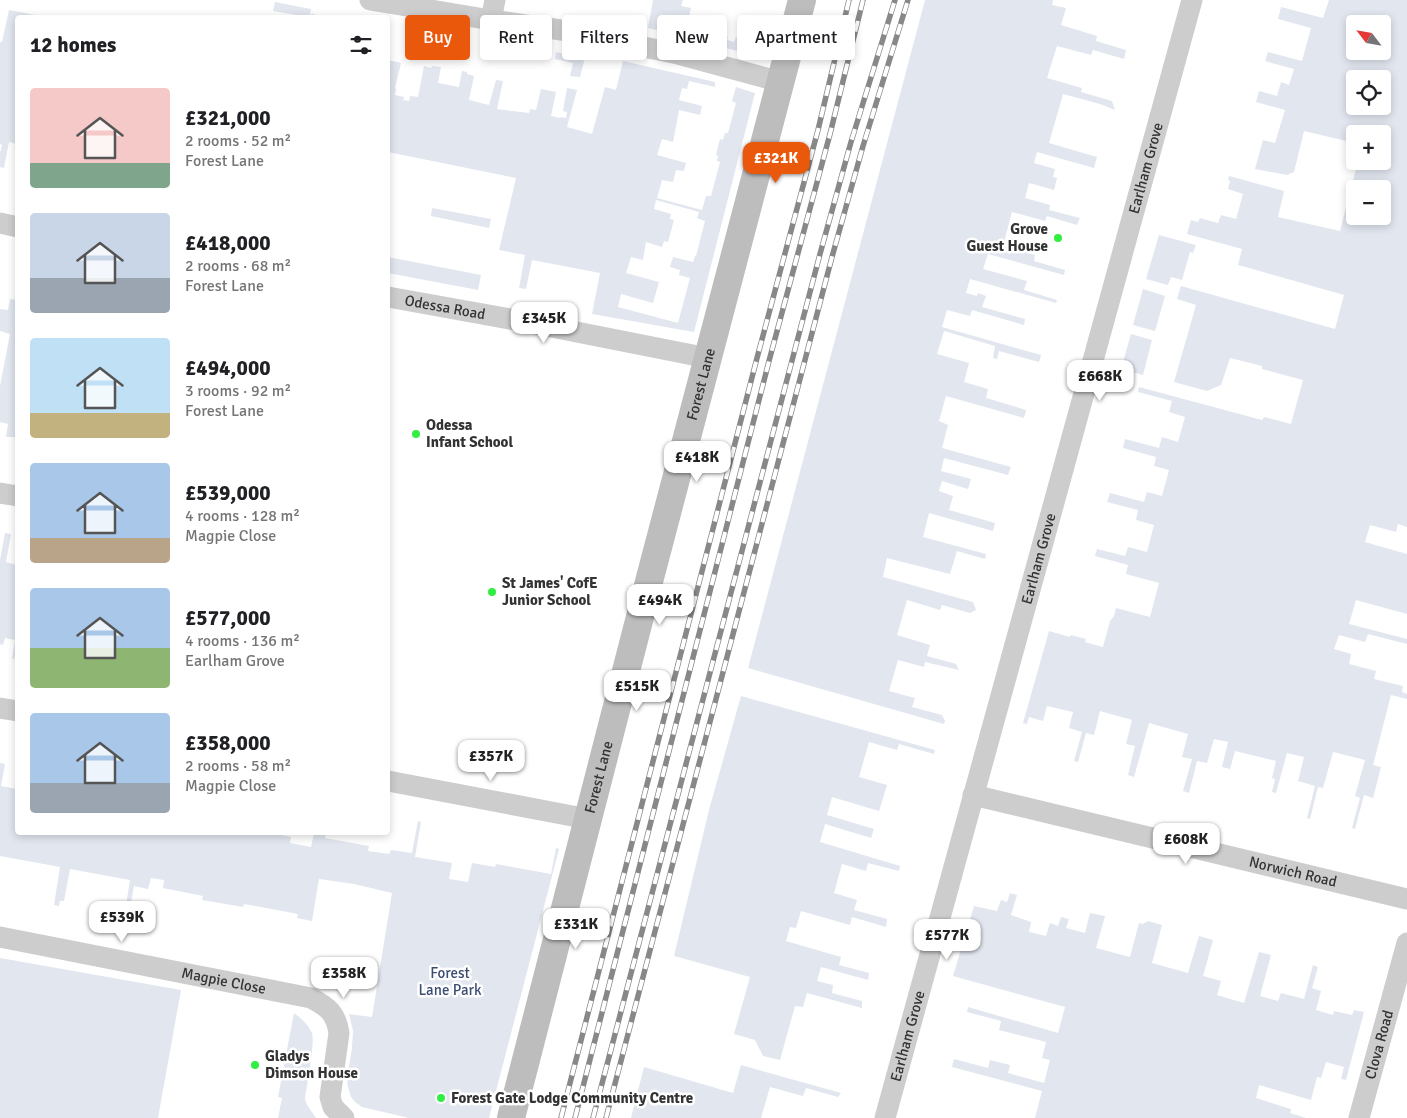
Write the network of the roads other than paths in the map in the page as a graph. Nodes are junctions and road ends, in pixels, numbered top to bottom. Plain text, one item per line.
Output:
1 (370, 0) edge
2 (802, 0) edge
3 (1192, 0) edge
4 (493, 10) edge
5 (781, 82) junction
6 (0, 223) edge
7 (15, 226) edge
8 (390, 298) edge
9 (708, 358) junction
10 (0, 493) edge
11 (15, 496) edge
12 (0, 708) edge
13 (15, 710) edge
14 (390, 781) edge
15 (973, 795) junction
16 (588, 819) junction
17 (1407, 899) edge
18 (0, 937) edge
19 (1407, 943) edge
20 (344, 1118) edge
21 (511, 1118) edge
22 (885, 1118) edge
23 (1359, 1118) edge

1 - 4 street
2 - 5 street, Forest Lane
3 - 15 street, Earlham Grove
4 - 5 street
5 - 9 street, Forest Lane
6 - 7 street
8 - 9 street, Odessa Road
9 - 16 street, Forest Lane
10 - 11 street
12 - 13 street
14 - 16 street
15 - 17 street, Norwich Road
15 - 22 street, Earlham Grove
16 - 21 street, Forest Lane
18 - 20 street, Magpie Close
19 - 23 street, Clova Road

